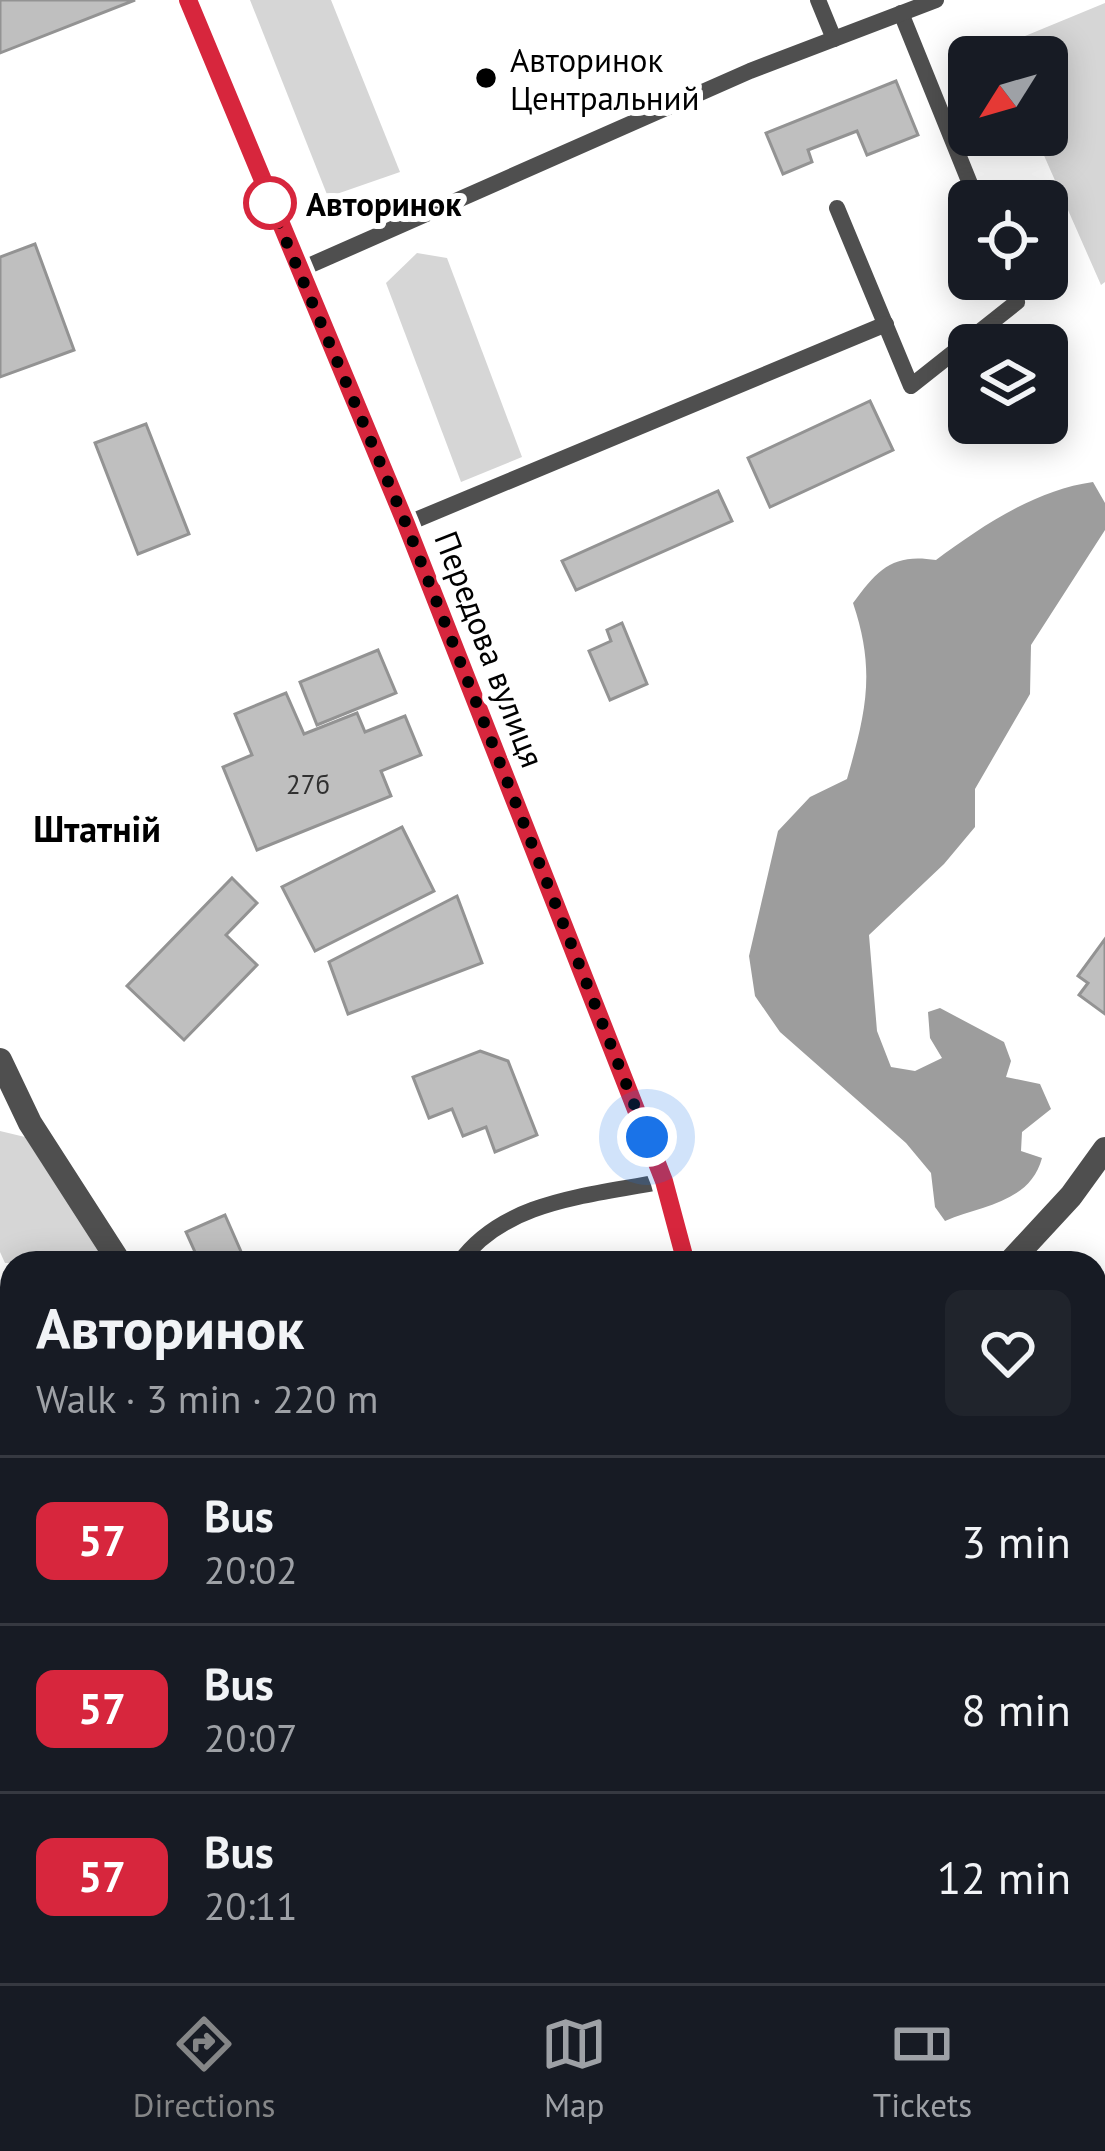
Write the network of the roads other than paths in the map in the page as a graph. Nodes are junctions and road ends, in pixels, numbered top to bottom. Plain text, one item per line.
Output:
1 (188, 0) edge
2 (818, 0) edge
3 (936, 0) edge
4 (901, 13) junction
5 (834, 39) junction
6 (968, 180) edge
7 (837, 208) dead end
8 (298, 271) junction
9 (1016, 300) edge
10 (886, 324) junction
11 (406, 524) junction
12 (0, 1060) edge
13 (1105, 1149) edge
14 (664, 1181) junction
15 (112, 1251) edge
16 (468, 1251) edge
17 (683, 1251) edge
18 (1020, 1251) edge

1 - 8 street, Передова вулиця
2 - 5 lane
3 - 4 lane
4 - 5 lane
4 - 6 lane
5 - 8 lane
7 - 10 lane
8 - 11 street, Передова вулиця
9 - 10 lane
10 - 11 lane
11 - 14 street, Передова вулиця
12 - 15 street
13 - 18 street
14 - 16 lane
14 - 17 street, Передова вулиця

